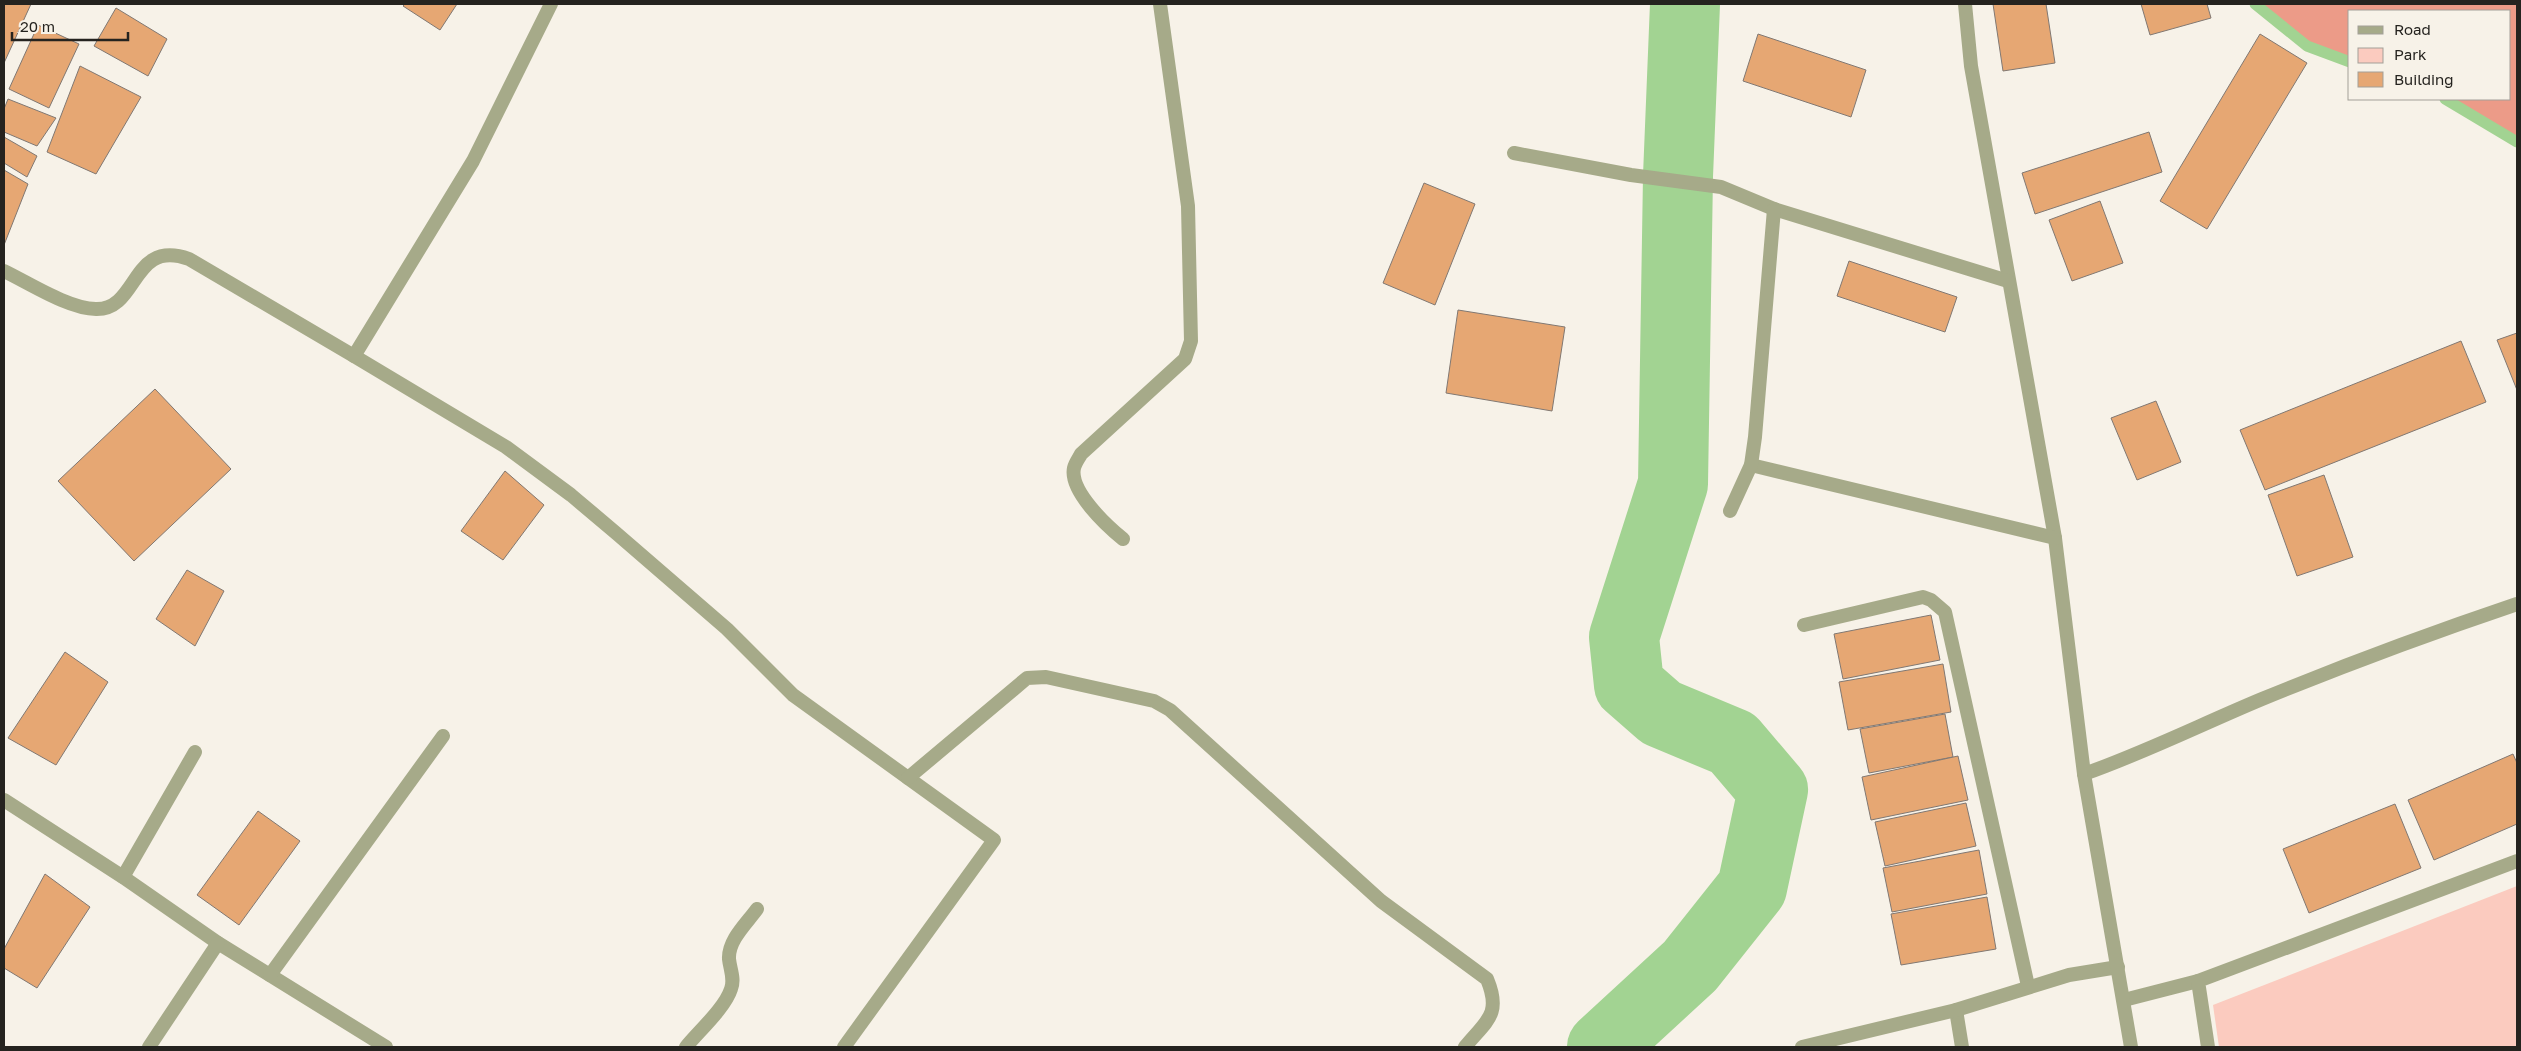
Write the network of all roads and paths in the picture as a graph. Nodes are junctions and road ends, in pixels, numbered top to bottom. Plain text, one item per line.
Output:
1 (551, 4) edge
2 (1160, 4) edge
3 (1965, 4) edge
4 (1514, 153) dead end
5 (1774, 209) junction
6 (4, 271) edge
7 (2008, 281) junction
8 (354, 356) junction
9 (1751, 465) junction
10 (1730, 512) dead end
11 (2055, 538) junction
12 (1123, 540) dead end
13 (2517, 604) edge
14 (1804, 625) dead end
15 (443, 736) dead end
16 (195, 752) dead end
17 (2084, 774) junction
18 (908, 778) junction
19 (4, 800) edge
20 (2517, 861) edge
21 (123, 877) junction
22 (757, 909) dead end
23 (218, 943) junction
24 (2118, 967) junction
25 (270, 975) junction
26 (2198, 981) junction
27 (2028, 986) junction
28 (2124, 1000) junction
29 (1956, 1010) junction
30 (149, 1047) edge
31 (386, 1047) edge
32 (686, 1047) edge
33 (844, 1047) edge
34 (1464, 1047) edge
35 (1802, 1047) edge
36 (1962, 1047) edge
37 (2132, 1047) edge
38 (2208, 1047) edge

1 - 8 street
2 - 12 street
3 - 7 street
4 - 5 street
5 - 7 street
5 - 9 street
6 - 8 street
7 - 11 street
8 - 18 street
9 - 10 street
9 - 11 street
11 - 17 street
13 - 17 street
14 - 27 street
15 - 25 street
16 - 21 street
17 - 24 street
18 - 33 street
18 - 34 street
19 - 21 street
20 - 26 street
21 - 23 street
22 - 32 street
23 - 25 street
23 - 30 street
24 - 27 street
24 - 28 street
25 - 31 street
26 - 28 street
26 - 38 street
27 - 29 street
28 - 37 street
29 - 35 street
29 - 36 street

